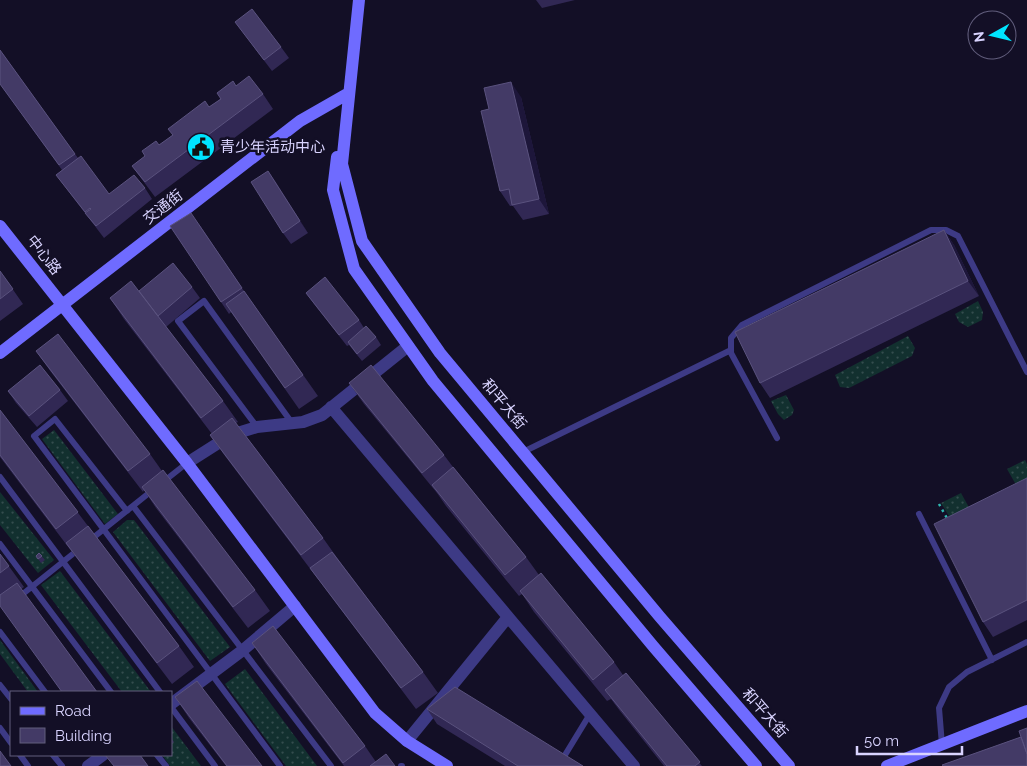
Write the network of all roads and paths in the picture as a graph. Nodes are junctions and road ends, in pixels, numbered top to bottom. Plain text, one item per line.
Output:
1 (353, 0) edge
2 (359, 0) edge
3 (346, 95) junction
4 (0, 226) edge
5 (62, 305) junction
6 (408, 346) junction
7 (731, 350) junction
8 (0, 353) edge
9 (1027, 372) edge
10 (331, 408) junction
11 (292, 423) junction
12 (257, 427) junction
13 (777, 438) dead end
14 (523, 452) junction
15 (187, 463) junction
16 (0, 477) edge
17 (939, 504) dead end
18 (133, 506) junction
19 (127, 511) junction
20 (919, 514) dead end
21 (952, 526) edge
22 (104, 529) junction
23 (0, 544) edge
24 (63, 561) junction
25 (32, 586) junction
26 (13, 602) edge
27 (295, 606) junction
28 (508, 617) junction
29 (0, 632) edge
30 (1027, 642) edge
31 (243, 650) junction
32 (992, 660) junction
33 (211, 674) junction
34 (0, 685) edge
35 (44, 691) edge
36 (109, 691) edge
37 (159, 691) edge
38 (10, 699) edge
39 (172, 704) edge
40 (172, 706) edge
41 (1027, 711) edge
42 (590, 714) junction
43 (0, 728) edge
44 (406, 741) junction
45 (10, 742) edge
46 (942, 744) junction
47 (565, 755) edge
48 (54, 756) edge
49 (158, 756) edge
50 (62, 766) edge
51 (166, 766) edge
52 (215, 766) edge
53 (280, 766) edge
54 (331, 766) edge
55 (447, 766) edge
56 (634, 766) edge
57 (756, 766) edge
58 (789, 766) edge
59 (887, 766) edge

1 - 3 main road, 和平大街
2 - 3 main road, 和平大街
3 - 5 main road, 交通街
3 - 6 main road, 和平大街
3 - 14 main road, 和平大街
4 - 5 main road, 中心路
5 - 8 main road, 交通街
5 - 15 main road, 中心路
6 - 10 street
6 - 57 main road, 和平大街
7 - 9 lane
7 - 13 lane
7 - 14 lane
10 - 11 street
10 - 28 street
11 - 12 street
11 - 12 lane
12 - 15 street
14 - 58 main road, 和平大街
15 - 18 lane
15 - 27 main road, 中心路
16 - 24 lane
17 - 21 path
18 - 19 lane
18 - 31 lane
19 - 22 lane
19 - 22 lane
20 - 32 lane
22 - 24 lane
22 - 33 lane
23 - 25 lane
24 - 25 lane
24 - 37 lane
25 - 26 lane
25 - 36 lane
27 - 31 street
27 - 44 main road, 中心路
28 - 42 street
28 - 44 street
29 - 35 lane
30 - 32 lane
31 - 33 street
31 - 54 lane
32 - 46 lane
33 - 39 street
33 - 53 lane
34 - 38 lane
40 - 52 lane
41 - 46 main road
42 - 47 lane
42 - 56 street
43 - 45 lane
44 - 55 main road, 中心路
46 - 59 main road
48 - 50 lane
49 - 51 lane

